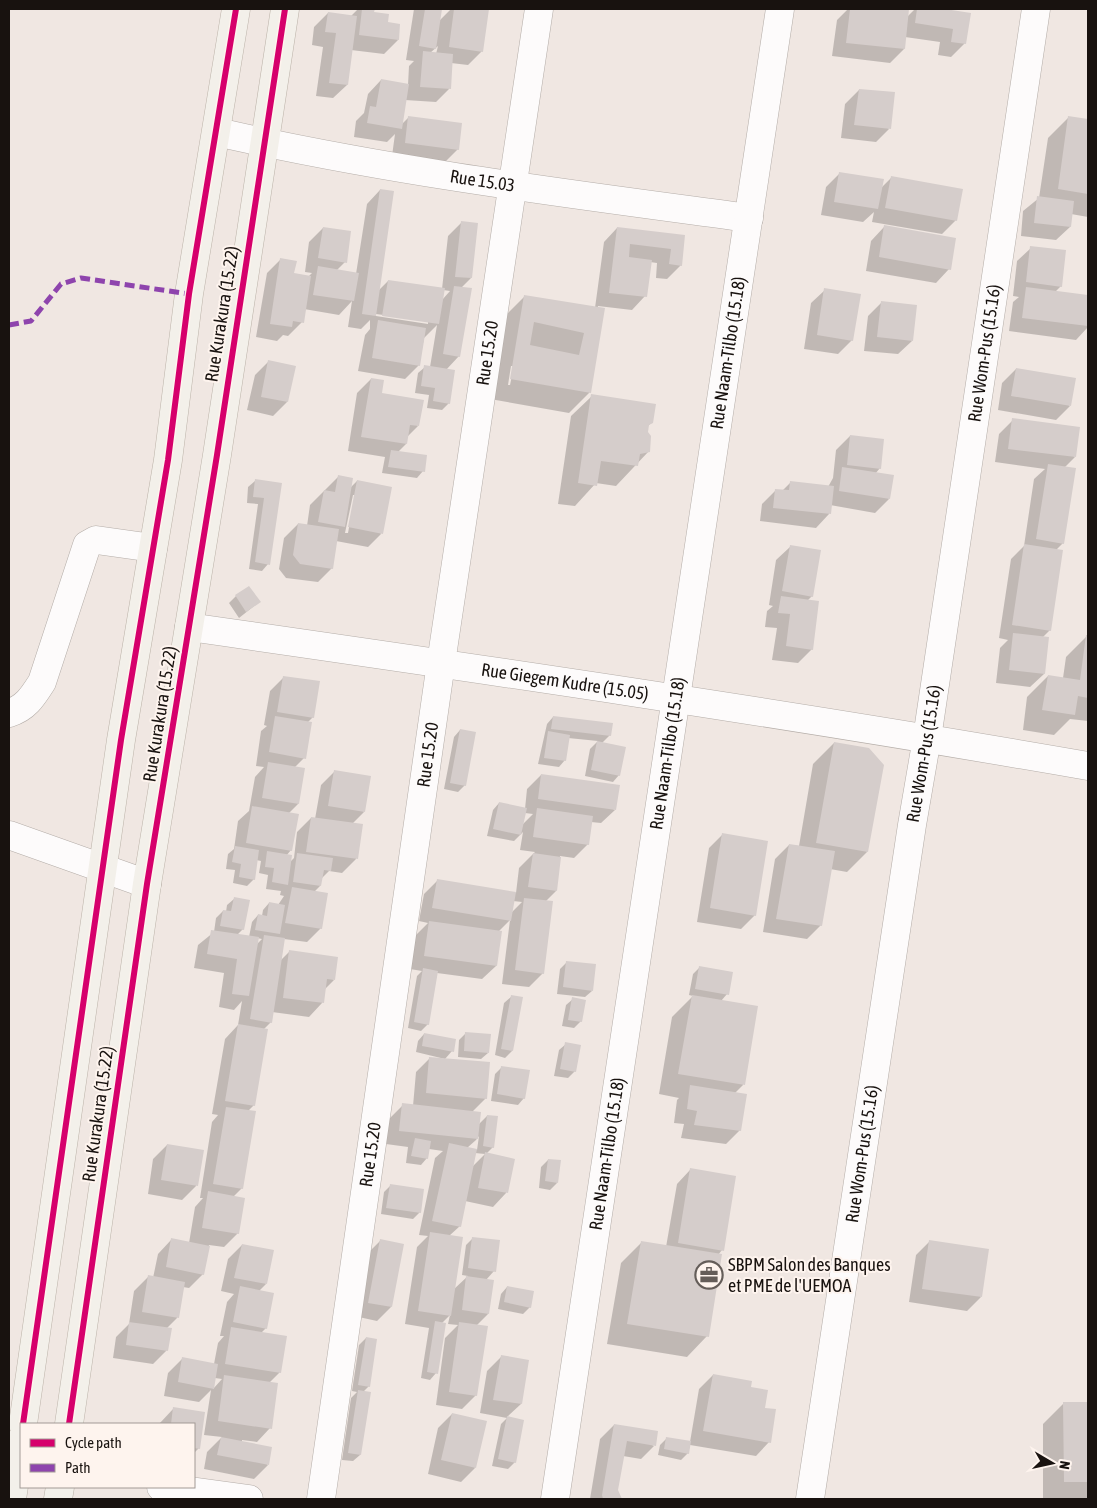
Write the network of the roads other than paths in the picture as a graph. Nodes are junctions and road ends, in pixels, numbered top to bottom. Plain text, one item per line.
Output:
1 (236, 9) edge
2 (285, 9) edge
3 (539, 9) edge
4 (780, 9) edge
5 (1036, 9) edge
6 (217, 132) junction
7 (264, 142) junction
8 (513, 186) junction
9 (749, 218) junction
10 (153, 548) junction
11 (189, 627) junction
12 (441, 663) junction
13 (677, 699) junction
14 (9, 713) edge
15 (927, 738) junction
16 (1088, 766) edge
17 (9, 834) edge
18 (103, 868) junction
19 (147, 884) junction
20 (23, 1423) edge
21 (69, 1423) edge
22 (20, 1445) edge
23 (16, 1466) edge
24 (168, 1488) edge
25 (12, 1499) edge
26 (249, 1499) edge
27 (321, 1499) edge
28 (555, 1499) edge
29 (810, 1499) edge

1 - 6 main road, Rue Kurakura (15.22)
2 - 7 main road, Rue Kurakura (15.22)
3 - 8 street, Rue 15.20
4 - 9 street, Rue Naam-Tilbo (15.18)
5 - 15 street, Rue Wom-Pus (15.16)
6 - 7 street, Rue 15.03
6 - 10 main road, Rue Kurakura (15.22)
7 - 8 street, Rue 15.03
7 - 11 main road, Rue Kurakura (15.22)
8 - 9 street, Rue 15.03
8 - 12 street, Rue 15.20
9 - 13 street, Rue Naam-Tilbo (15.18)
10 - 14 street
10 - 18 main road, Rue Kurakura (15.22)
11 - 12 street, Rue Giegem Kudre (15.05)
11 - 19 main road, Rue Kurakura (15.22)
12 - 13 street, Rue Giegem Kudre (15.05)
12 - 27 street, Rue 15.20
13 - 15 street, Rue Giegem Kudre (15.05)
13 - 28 street, Rue Naam-Tilbo (15.18)
15 - 16 street, Rue Giegem Kudre (15.05)
15 - 29 street, Rue Wom-Pus (15.16)
17 - 18 street
18 - 19 street
18 - 20 main road, Rue Kurakura (15.22)
19 - 21 main road, Rue Kurakura (15.22)
22 - 23 main road
23 - 25 main road
24 - 26 street

